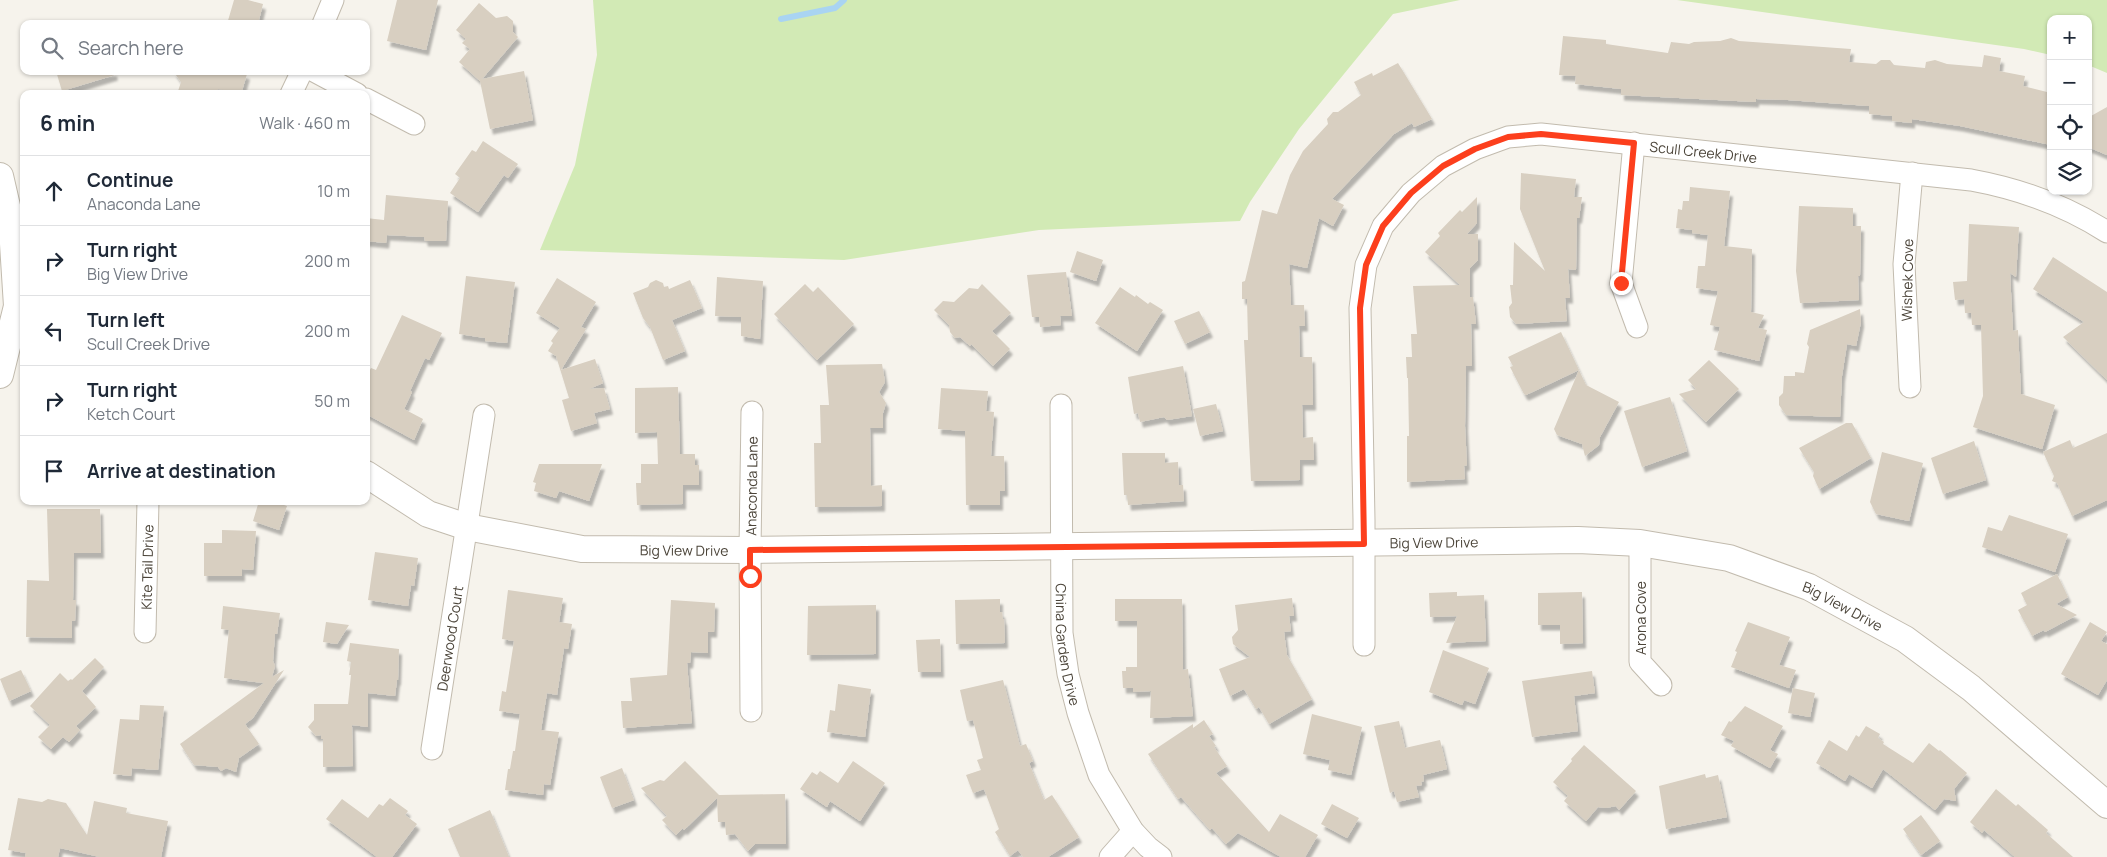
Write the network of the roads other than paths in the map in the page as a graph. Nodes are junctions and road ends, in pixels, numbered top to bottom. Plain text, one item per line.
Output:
1 (333, 0) edge
2 (325, 20) edge
3 (300, 75) edge
4 (321, 75) edge
5 (293, 90) edge
6 (350, 90) edge
7 (370, 101) edge
8 (414, 124) dead end
9 (1634, 143) junction
10 (1912, 173) junction
11 (0, 176) edge
12 (2107, 232) edge
13 (20, 307) edge
14 (1637, 327) dead end
15 (0, 374) edge
16 (1910, 387) dead end
17 (1061, 405) dead end
18 (752, 412) dead end
19 (484, 415) dead end
20 (370, 477) edge
21 (148, 505) edge
22 (467, 527) junction
23 (1640, 543) junction
24 (1364, 544) junction
25 (1062, 546) junction
26 (750, 550) junction
27 (145, 632) dead end
28 (1364, 645) dead end
29 (1661, 685) dead end
30 (752, 711) dead end
31 (432, 749) dead end
32 (2107, 805) edge
33 (1133, 831) junction
34 (1110, 857) edge
35 (1161, 857) edge

1 - 2 street
3 - 5 street
4 - 6 street
7 - 8 street
9 - 10 street, Scull Creek Drive
9 - 14 street
9 - 24 street, Scull Creek Drive
10 - 12 street, Scull Creek Drive
10 - 16 street, Wishek Cove
11 - 13 street
13 - 15 street
17 - 25 street, China Garden Drive
18 - 26 street, Anaconda Lane
19 - 22 street, Deerwood Court
20 - 22 street, Big View Drive
21 - 27 street, Kite Tail Drive
22 - 26 street, Big View Drive
22 - 31 street, Deerwood Court
23 - 24 street, Big View Drive
23 - 29 street, Arona Cove
23 - 32 street, Big View Drive
24 - 25 street, Big View Drive
24 - 28 street, Scull Creek Drive
25 - 26 street, Big View Drive
25 - 33 street, China Garden Drive
26 - 30 street, Anaconda Lane
33 - 34 street
33 - 35 street, China Garden Drive

